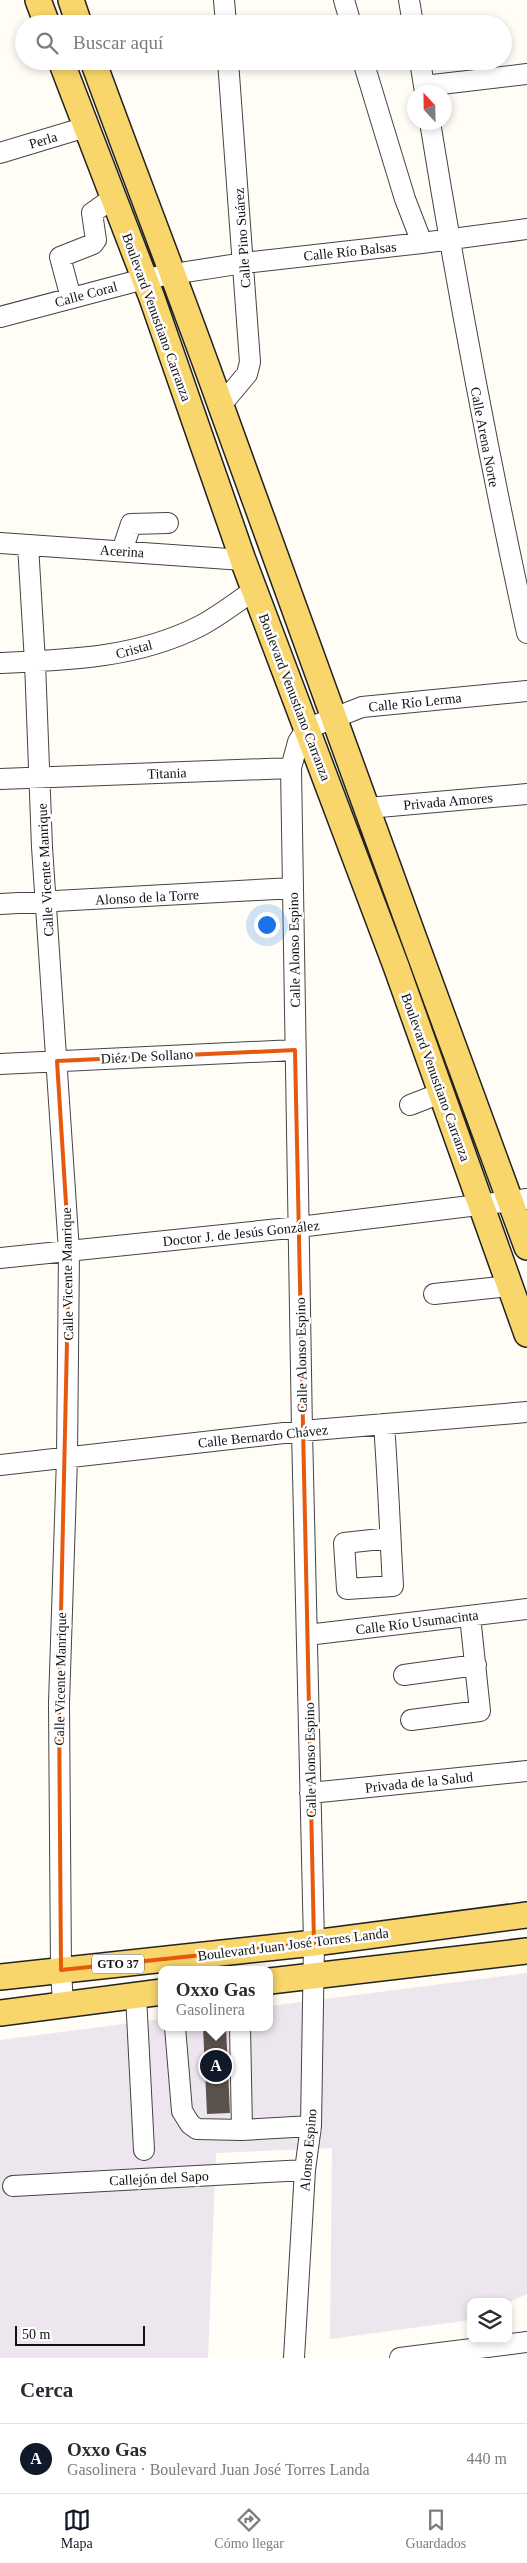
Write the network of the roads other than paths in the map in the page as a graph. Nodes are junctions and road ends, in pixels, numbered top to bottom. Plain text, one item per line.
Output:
1 (38, 0) edge
2 (70, 0) edge
3 (224, 0) edge
4 (344, 0) edge
5 (409, 0) edge
6 (44, 15) edge
7 (76, 15) edge
8 (225, 15) edge
9 (348, 15) edge
10 (412, 15) edge
11 (64, 70) edge
12 (96, 70) edge
13 (229, 70) edge
14 (366, 70) edge
15 (422, 70) edge
16 (527, 74) edge
17 (424, 85) edge
18 (452, 85) edge
19 (86, 127) junction
20 (431, 130) edge
21 (0, 153) edge
22 (113, 198) junction
23 (527, 229) edge
24 (449, 239) junction
25 (422, 243) junction
26 (244, 263) junction
27 (173, 274) junction
28 (144, 279) junction
29 (71, 298) junction
30 (0, 317) edge
31 (221, 405) junction
32 (168, 523) dead end
33 (0, 543) edge
34 (28, 545) junction
35 (122, 551) junction
36 (243, 560) junction
37 (254, 590) junction
38 (527, 633) edge
39 (35, 662) junction
40 (0, 664) edge
41 (527, 691) edge
42 (334, 717) junction
43 (306, 729) junction
44 (291, 768) junction
45 (40, 778) junction
46 (0, 779) edge
47 (527, 794) edge
48 (368, 808) junction
49 (293, 888) junction
50 (46, 903) junction
51 (0, 904) edge
52 (295, 1050) junction
53 (57, 1060) junction
54 (0, 1064) edge
55 (441, 1093) junction
56 (410, 1104) dead end
57 (519, 1201) edge
58 (483, 1206) junction
59 (299, 1226) junction
60 (527, 1247) edge
61 (69, 1251) junction
62 (0, 1258) edge
63 (510, 1286) junction
64 (434, 1294) dead end
65 (527, 1334) edge
66 (527, 1412) edge
67 (384, 1424) junction
68 (302, 1431) junction
69 (67, 1458) junction
70 (0, 1465) edge
71 (390, 1538) dead end
72 (527, 1610) edge
73 (470, 1616) junction
74 (307, 1635) junction
75 (476, 1665) junction
76 (404, 1676) dead end
77 (411, 1720) dead end
78 (527, 1771) edge
79 (310, 1793) junction
80 (527, 1915) edge
81 (314, 1942) junction
82 (527, 1951) edge
83 (61, 1970) junction
84 (314, 1976) junction
85 (0, 1977) edge
86 (273, 1981) edge
87 (158, 1993) edge
88 (136, 1996) junction
89 (63, 2005) junction
90 (0, 2013) edge
91 (175, 2031) edge
92 (240, 2031) edge
93 (312, 2126) junction
94 (242, 2130) junction
95 (144, 2150) dead end
96 (305, 2170) junction
97 (13, 2186) dead end
98 (527, 2342) edge
99 (294, 2358) edge
100 (400, 2358) edge

1 - 6 main road
2 - 7 main road
3 - 8 street
4 - 9 street
5 - 10 street
11 - 19 main road, Boulevard Venustiano Carranza
12 - 27 main road, Boulevard Venustiano Carranza
13 - 26 street, Calle Pino Suárez
14 - 25 street
15 - 17 street
16 - 18 street
19 - 21 street, Perla
19 - 22 main road, Boulevard Venustiano Carranza
20 - 24 street, Calle Arena Norte
22 - 28 main road, Boulevard Venustiano Carranza
22 - 29 street
23 - 24 street, Calle Río Balsas
24 - 25 street, Calle Río Balsas
24 - 38 street, Calle Arena Norte
25 - 26 street, Calle Río Balsas
26 - 27 street, Calle Río Balsas
26 - 31 street, Calle Pino Suárez
27 - 28 street, Calle Coral
27 - 31 main road, Boulevard Venustiano Carranza
28 - 29 street, Calle Coral
28 - 36 main road, Boulevard Venustiano Carranza
29 - 30 street, Calle Coral
31 - 42 main road, Boulevard Venustiano Carranza
32 - 35 street
33 - 34 street, Acerina
34 - 35 street, Acerina
34 - 39 street, Calle Vicente Manrique
35 - 36 street, Acerina
36 - 37 main road, Boulevard Venustiano Carranza
37 - 39 street, Cristal
37 - 43 main road, Boulevard Venustiano Carranza
39 - 40 street, Cristal
39 - 45 street, Calle Vicente Manrique
41 - 42 street, Calle Río Lerma
42 - 43 street, Calle Río Lerma
42 - 48 main road, Boulevard Venustiano Carranza
43 - 44 street
43 - 55 main road, Boulevard Venustiano Carranza
44 - 45 street, Titania
44 - 49 street, Calle Alonso Espino
45 - 46 street, Titania
45 - 50 street, Calle Vicente Manrique
47 - 48 street, Privada Amores
48 - 57 main road, Boulevard Venustiano Carranza
49 - 50 street, Alonso de la Torre
49 - 52 street, Calle Alonso Espino
50 - 51 street, Alonso de la Torre
50 - 53 street, Calle Vicente Manrique
52 - 53 street, Diéz De Sollano
52 - 59 street, Calle Alonso Espino
53 - 54 street, Diéz De Sollano
53 - 61 street, Calle Vicente Manrique
55 - 56 street
55 - 58 main road, Boulevard Venustiano Carranza
57 - 58 street, Doctor J. de Jesús González
57 - 60 main road, Boulevard Venustiano Carranza
58 - 59 street, Doctor J. de Jesús González
58 - 63 main road, Boulevard Venustiano Carranza
59 - 61 street, Doctor J. de Jesús González
59 - 68 street, Calle Alonso Espino
61 - 62 street, Doctor J. de Jesús González
61 - 69 street, Calle Vicente Manrique
63 - 64 street
63 - 65 main road, Boulevard Venustiano Carranza
66 - 67 street, Calle Bernardo Chávez
67 - 68 street, Calle Bernardo Chávez
67 - 71 street
68 - 69 street, Calle Bernardo Chávez
68 - 74 street, Calle Alonso Espino
69 - 70 street, Calle Bernardo Chávez
69 - 83 street, Calle Vicente Manrique
72 - 73 street, Calle Río Usumacinta
73 - 74 street, Calle Río Usumacinta
73 - 75 street
74 - 79 street, Calle Alonso Espino
75 - 76 street
75 - 77 street
78 - 79 street, Privada de la Salud
79 - 81 street, Calle Alonso Espino
80 - 81 main road, Boulevard Juan José Torres Landa / GTO 37
81 - 83 main road, Boulevard Juan José Torres Landa / GTO 37
81 - 84 street, Alonso Espino
82 - 84 main road
83 - 85 main road, Boulevard Juan José Torres Landa / GTO 37
83 - 89 street, Calle Vicente Manrique
84 - 86 main road
84 - 93 street, Alonso Espino
87 - 88 main road
88 - 89 main road
88 - 95 street
89 - 90 main road
91 - 94 street
92 - 94 street
93 - 94 street
93 - 96 street, Alonso Espino
96 - 97 street, Callejón del Sapo
96 - 99 street, Alonso Espino
98 - 100 street

